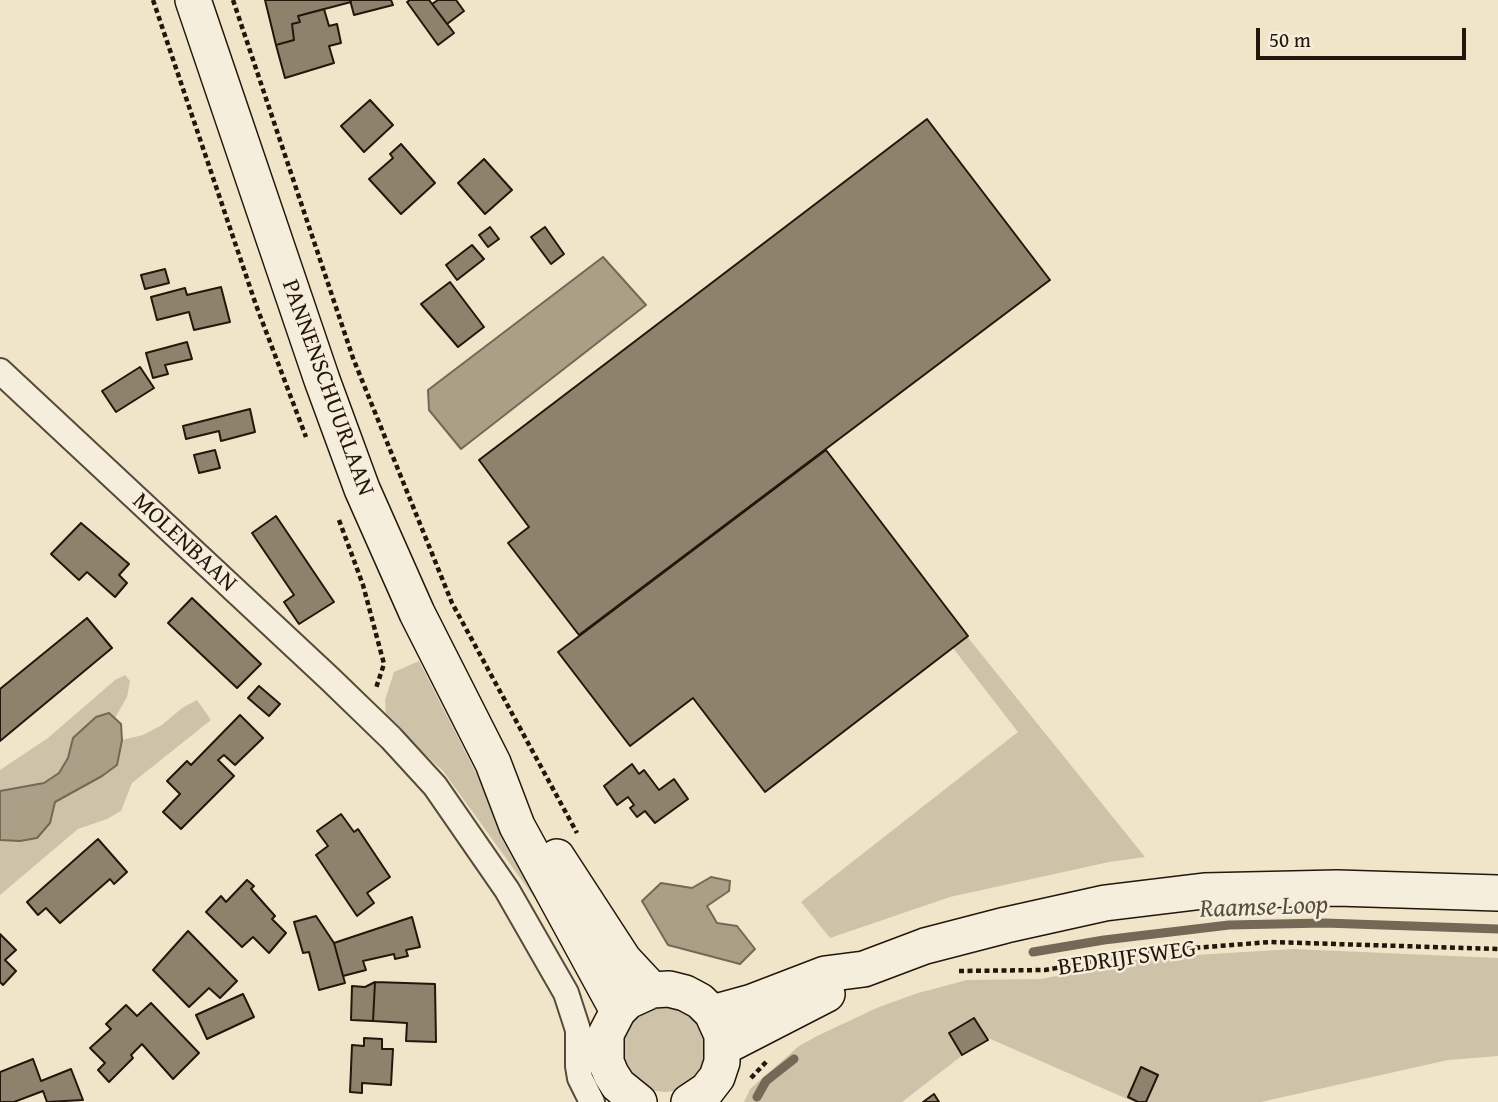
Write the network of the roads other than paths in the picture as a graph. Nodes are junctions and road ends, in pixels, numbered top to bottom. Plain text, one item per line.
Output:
1 (193, 0) edge
2 (0, 371) edge
3 (493, 763) junction
4 (1498, 893) edge
5 (864, 969) junction
6 (652, 990) junction
7 (618, 1011) junction
8 (712, 1013) junction
9 (724, 1047) junction
10 (693, 1101) edge
11 (592, 1102) edge
12 (639, 1102) edge

1 - 3 main road, PANNENSCHUURLAAN
2 - 11 street, MOLENBAAN
3 - 6 main road, PANNENSCHUURLAAN
3 - 7 main road, PANNENSCHUURLAAN
4 - 5 main road
5 - 8 main road
5 - 9 main road
6 - 7 main road
6 - 8 main road
7 - 12 main road
8 - 9 main road
9 - 10 main road

